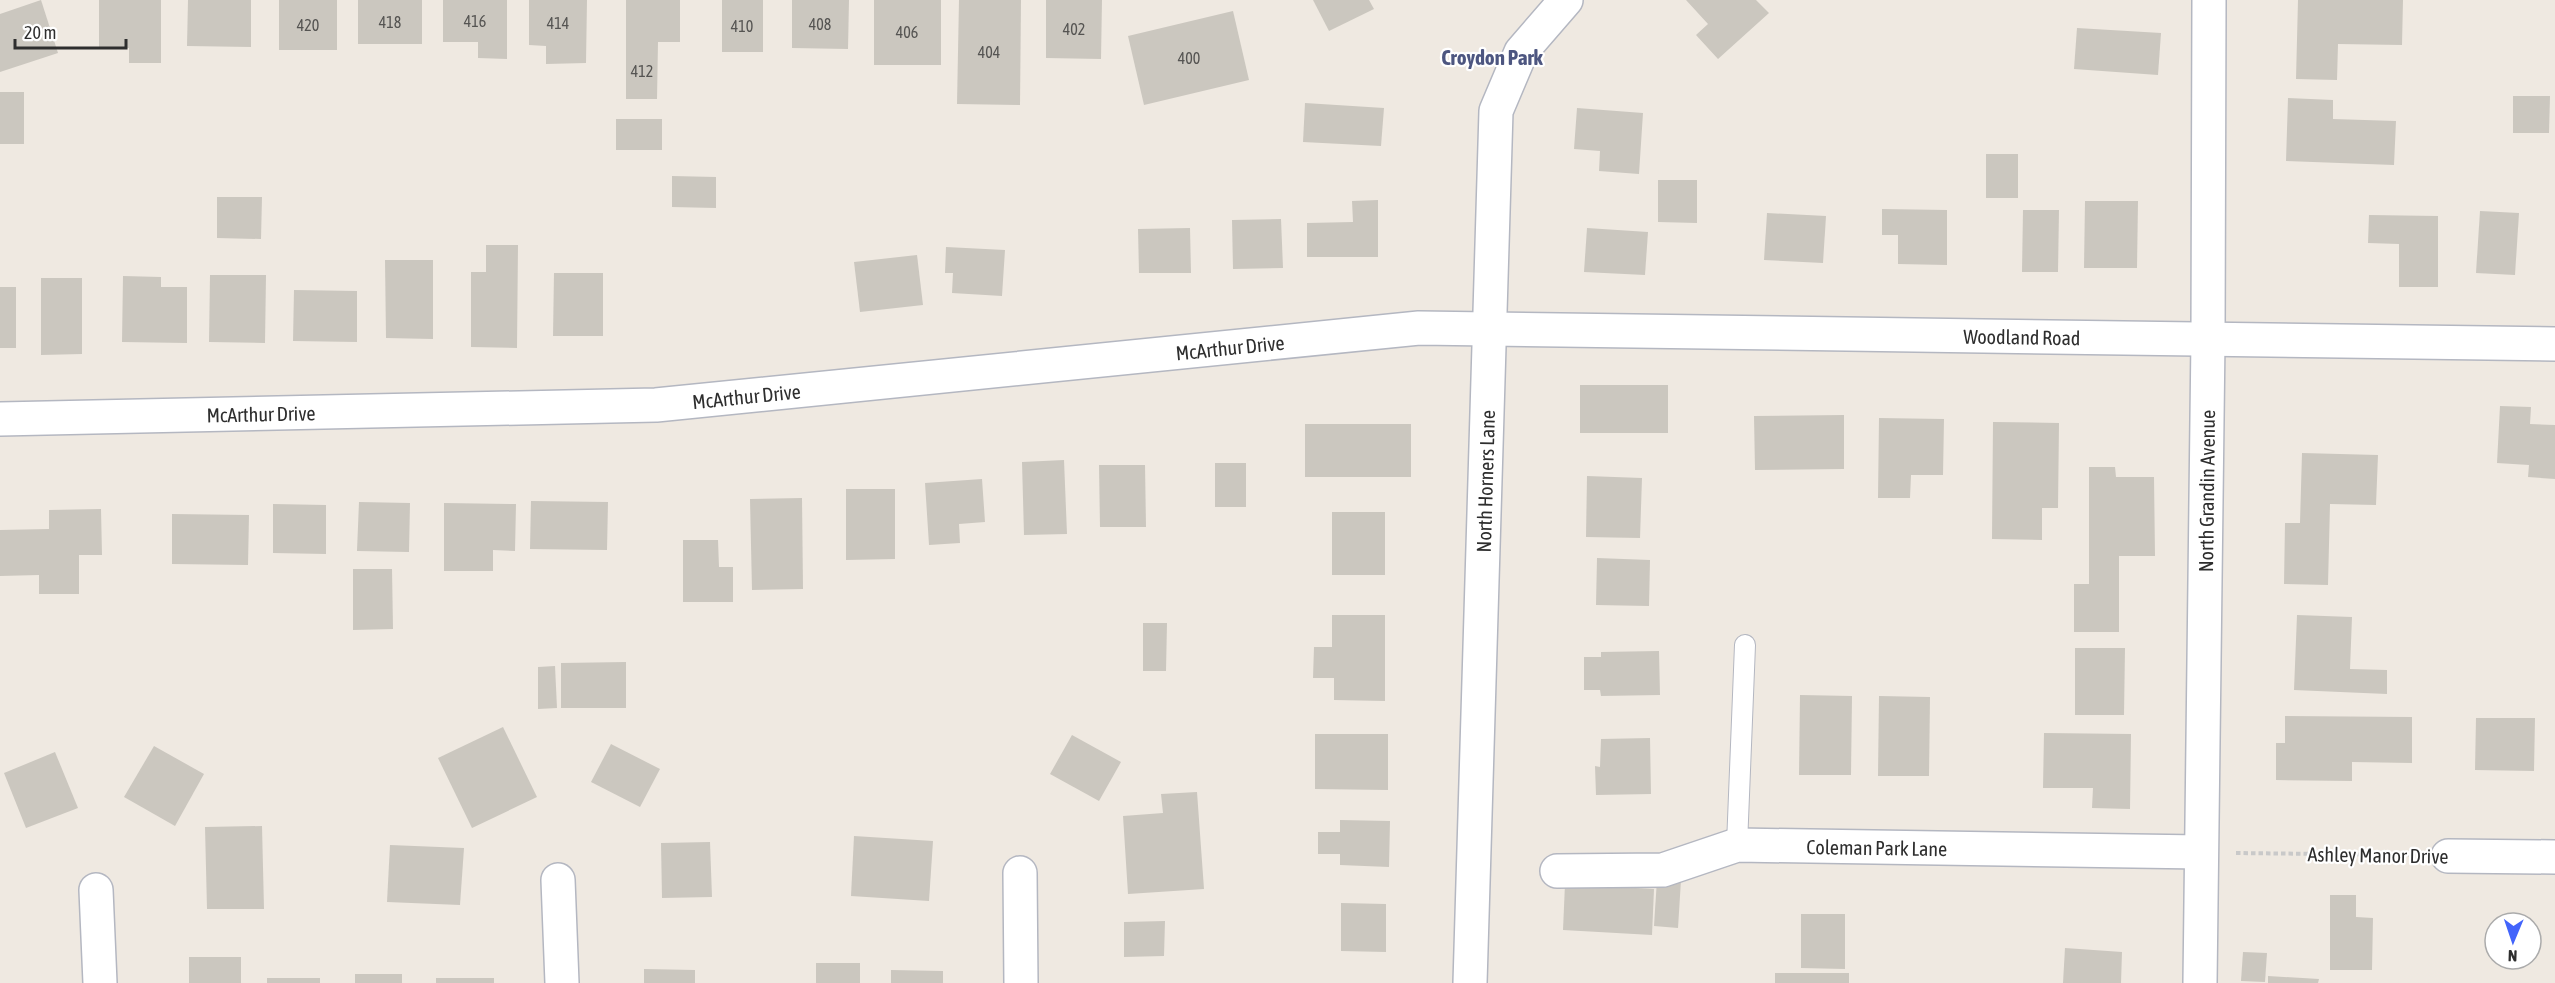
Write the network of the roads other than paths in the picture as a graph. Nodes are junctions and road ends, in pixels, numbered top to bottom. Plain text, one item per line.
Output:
1 (1566, 0) edge
2 (2209, 0) edge
3 (1489, 330) junction
4 (2208, 339) junction
5 (2555, 344) edge
6 (0, 419) edge
7 (1745, 645) dead end
8 (1737, 845) junction
9 (2201, 852) junction
10 (2448, 856) road end
11 (2555, 857) edge
12 (1557, 871) dead end
13 (1020, 873) dead end
14 (558, 880) dead end
15 (96, 890) dead end
16 (100, 983) edge
17 (562, 983) edge
18 (1021, 983) edge
19 (1470, 983) edge
20 (2200, 983) edge

1 - 3 street, North Horners Lane
2 - 4 street, North Grandin Avenue
3 - 4 street, Woodland Road
3 - 6 street, McArthur Drive
3 - 19 street, North Horners Lane
4 - 5 street, Woodland Road
4 - 9 street, North Grandin Avenue
7 - 8 lane
8 - 9 street, Coleman Park Lane
8 - 12 street, Coleman Park Lane
9 - 20 street, North Grandin Avenue
10 - 11 street, Ashley Manor Drive
13 - 18 street
14 - 17 street
15 - 16 street

